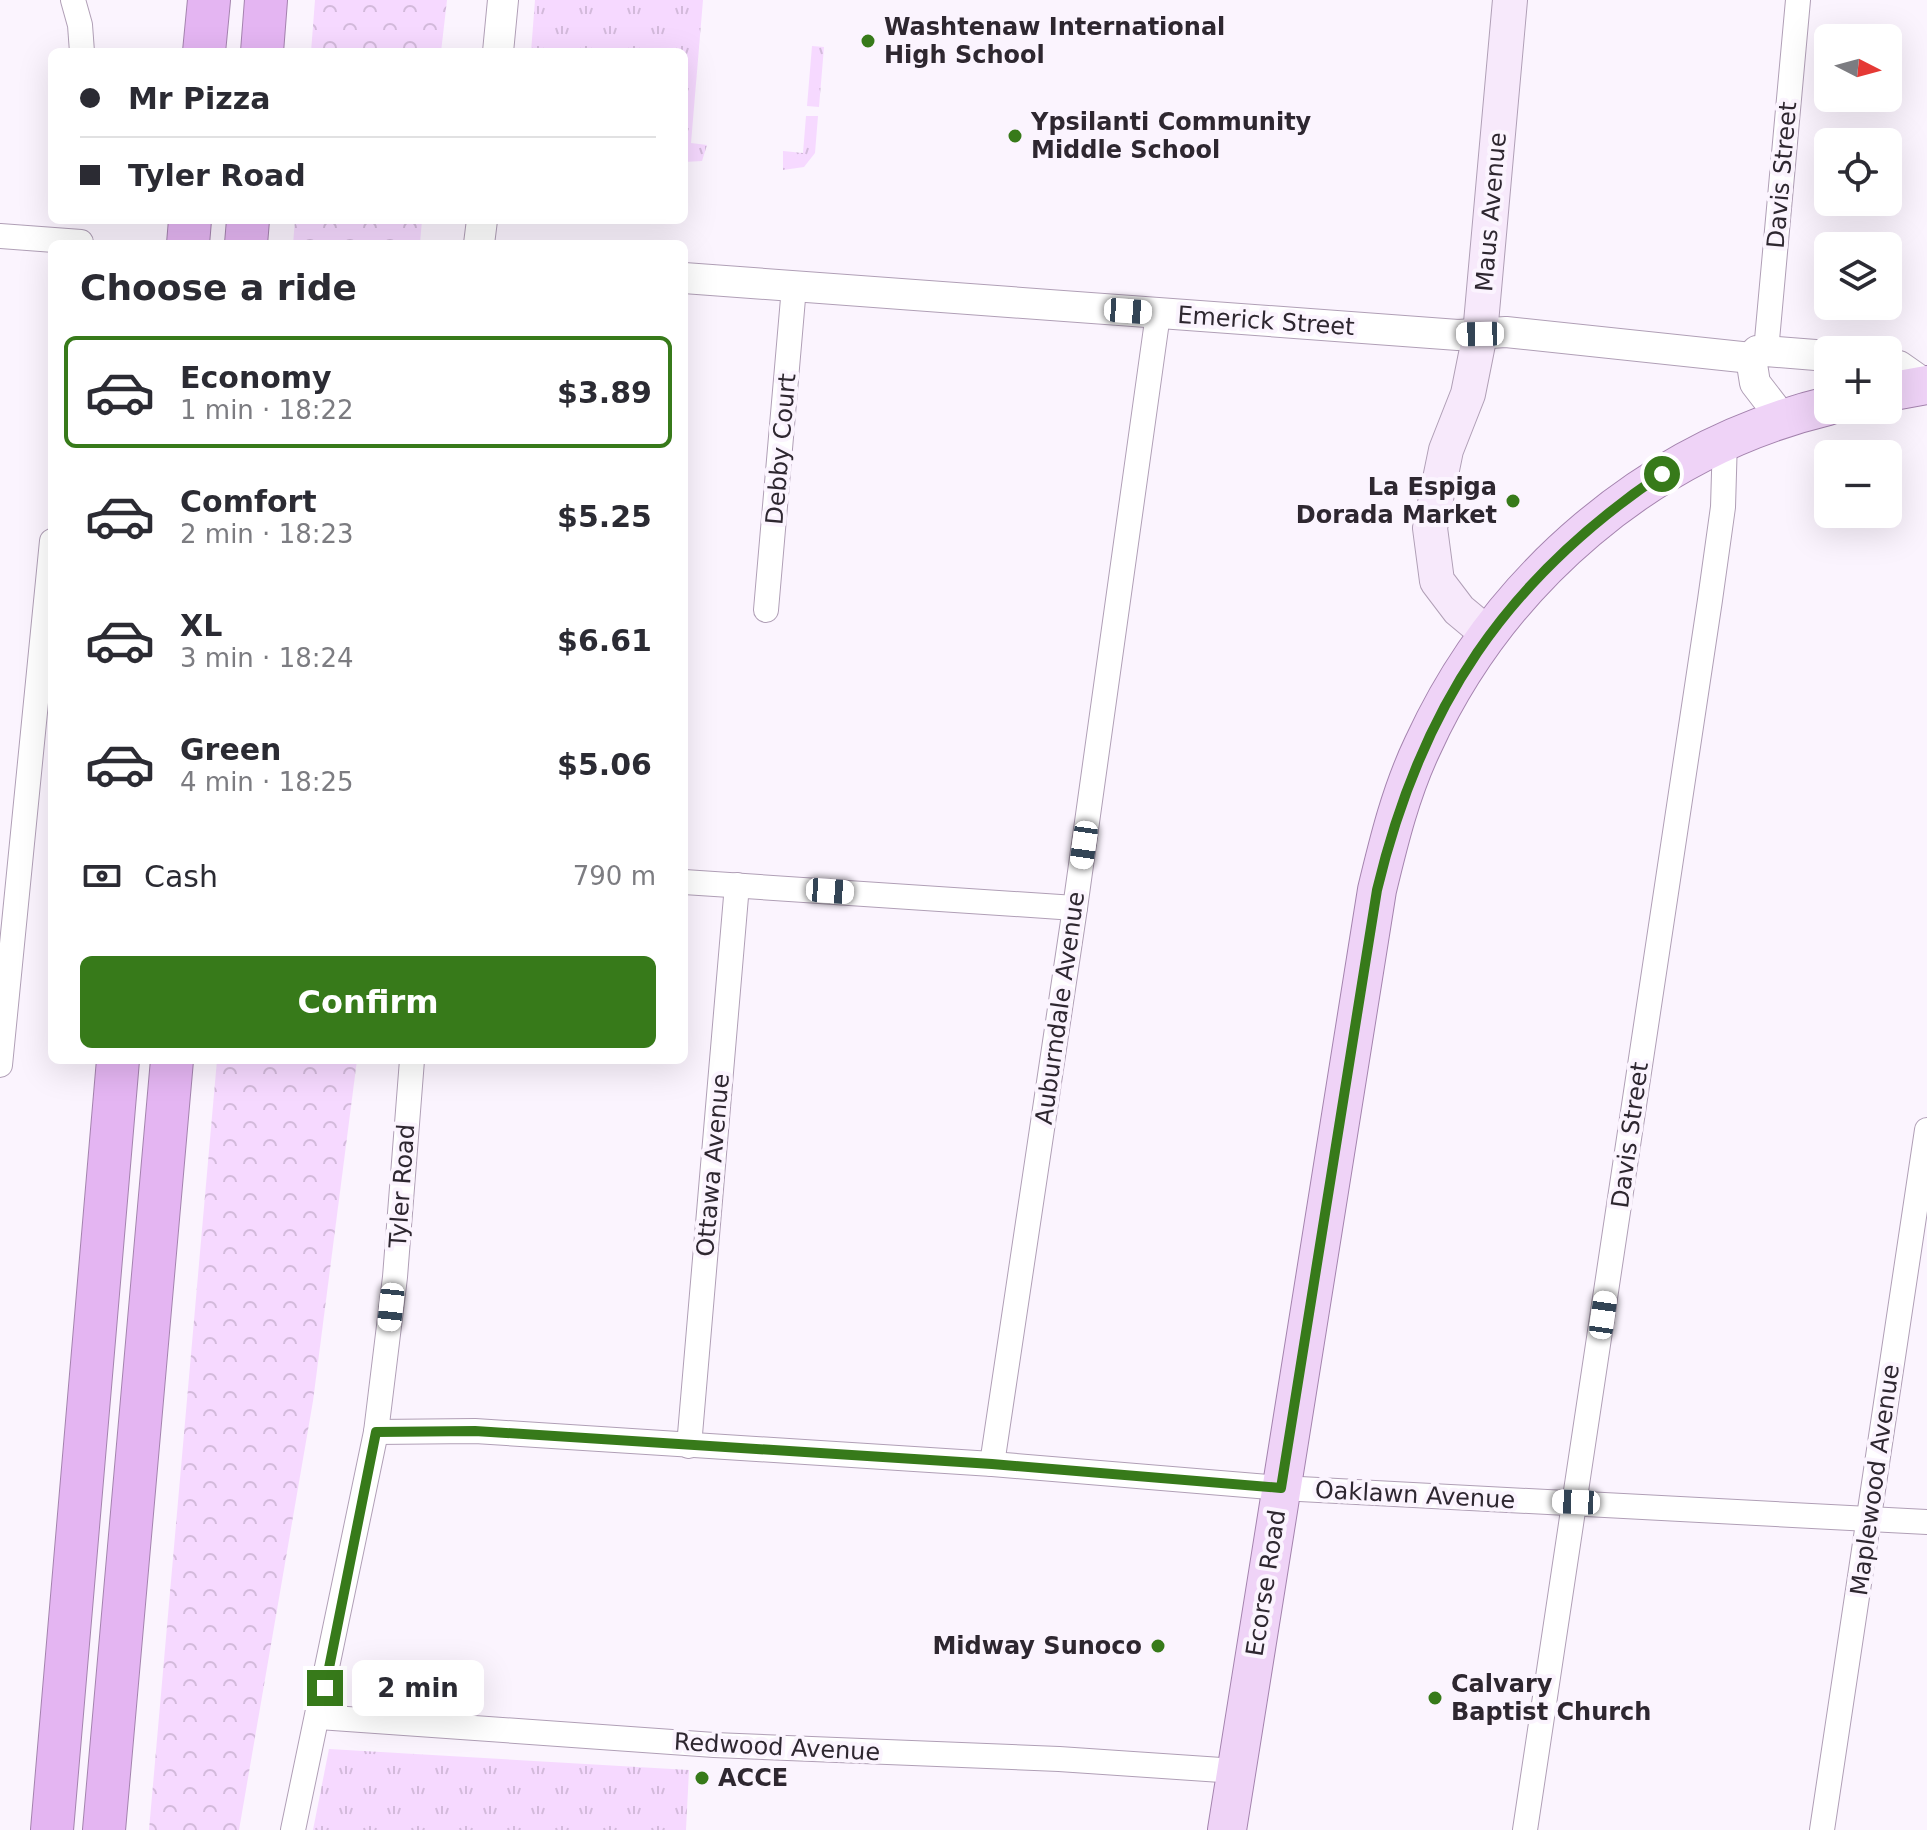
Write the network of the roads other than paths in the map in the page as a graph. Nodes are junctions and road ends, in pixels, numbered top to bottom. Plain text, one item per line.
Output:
1 (73, 0) edge
2 (209, 0) edge
3 (266, 0) edge
4 (503, 0) edge
5 (1510, 0) edge
6 (1798, 0) edge
7 (82, 48) edge
8 (204, 48) edge
9 (262, 48) edge
10 (498, 48) edge
11 (82, 235) edge
12 (0, 236) edge
13 (688, 278) edge
14 (794, 287) junction
15 (1158, 314) junction
16 (1480, 334) junction
17 (1758, 353) junction
18 (1814, 355) edge
19 (1902, 368) edge
20 (1926, 385) edge
21 (1902, 389) edge
22 (1814, 410) edge
23 (1782, 418) junction
24 (1725, 439) junction
25 (48, 581) edge
26 (766, 610) dead end
27 (1489, 635) junction
28 (688, 882) edge
29 (737, 885) junction
30 (1075, 908) junction
31 (118, 1064) edge
32 (172, 1064) edge
33 (412, 1064) edge
34 (0, 1065) edge
35 (1927, 1130) edge
36 (376, 1432) junction
37 (689, 1446) junction
38 (992, 1464) junction
39 (1281, 1488) junction
40 (1576, 1502) junction
41 (1869, 1519) junction
42 (1927, 1522) edge
43 (319, 1717) junction
44 (1236, 1771) junction
45 (52, 1830) edge
46 (104, 1830) edge
47 (293, 1830) edge
48 (1227, 1830) edge
49 (1525, 1830) edge
50 (1822, 1830) edge

1 - 7 street
2 - 8 highway
3 - 9 highway
4 - 10 street
5 - 16 main road, Maus Avenue
6 - 17 street, Davis Street
11 - 12 street
13 - 14 street, Emerick Street
14 - 15 street, Emerick Street
14 - 26 street, Debby Court
15 - 16 street, Emerick Street
15 - 30 street, Auburndale Avenue
16 - 17 street, Emerick Street
16 - 27 main road, Maus Avenue
17 - 18 street, Emerick Street
17 - 23 street, Davis Street
19 - 20 street
20 - 21 main road
22 - 23 main road, Ecorse Road
23 - 24 main road, Ecorse Road
24 - 27 main road, Ecorse Road
24 - 40 street, Davis Street
25 - 34 street
27 - 39 main road, Ecorse Road
28 - 29 street
29 - 30 street
29 - 37 street, Ottawa Avenue
30 - 38 street, Auburndale Avenue
31 - 45 highway
32 - 46 highway
33 - 36 street, Tyler Road
35 - 41 street, Maplewood Avenue
36 - 37 street, Oaklawn Avenue
36 - 43 street, Tyler Road
37 - 38 street, Oaklawn Avenue
38 - 39 street, Oaklawn Avenue
39 - 40 street, Oaklawn Avenue
39 - 44 main road, Ecorse Road
40 - 41 street, Oaklawn Avenue
40 - 49 street, Davis Street
41 - 42 street, Oaklawn Avenue
41 - 50 street, Maplewood Avenue
43 - 44 street, Redwood Avenue
43 - 47 street, Tyler Road
44 - 48 main road, Ecorse Road

